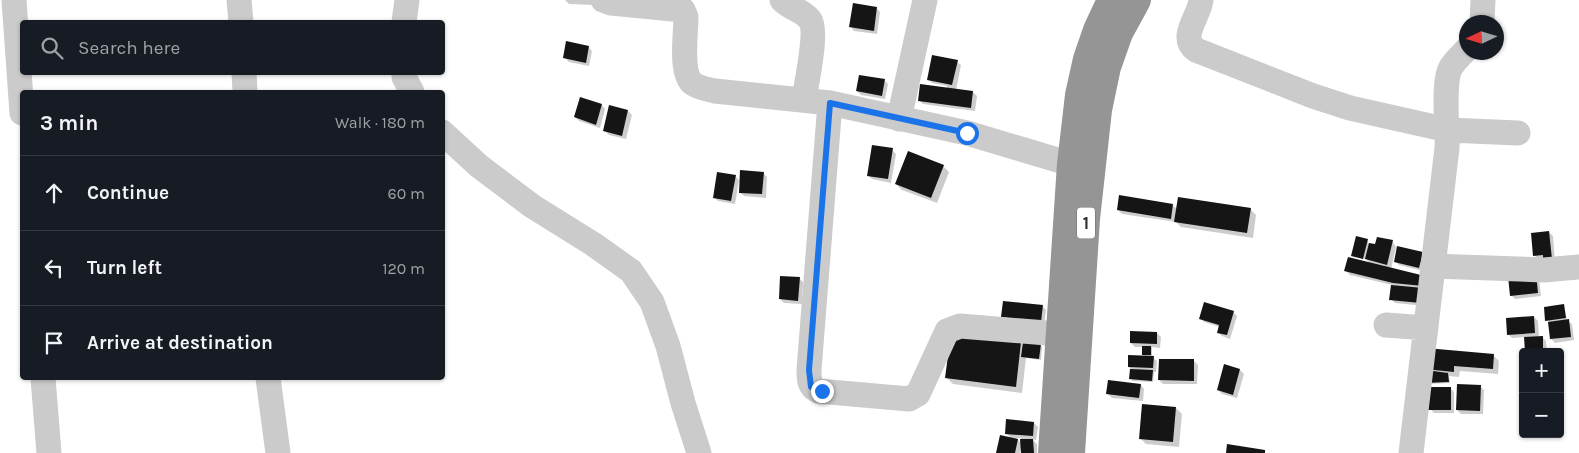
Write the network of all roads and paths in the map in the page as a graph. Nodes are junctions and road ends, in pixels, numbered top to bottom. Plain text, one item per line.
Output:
1 (14, 0) edge
2 (239, 0) edge
3 (406, 0) edge
4 (603, 0) edge
5 (782, 0) edge
6 (925, 0) edge
7 (1111, 0) edge
8 (1137, 0) edge
9 (1201, 0) edge
10 (1483, 0) edge
11 (1482, 15) edge
12 (240, 20) edge
13 (404, 20) edge
14 (1459, 58) edge
15 (244, 75) edge
16 (404, 75) edge
17 (20, 90) edge
18 (246, 90) edge
19 (411, 90) edge
20 (804, 100) junction
21 (830, 103) junction
22 (899, 119) junction
23 (1448, 130) junction
24 (1518, 133) dead end
25 (445, 135) edge
26 (1071, 164) junction
27 (1433, 266) junction
28 (1579, 267) edge
29 (1386, 325) dead end
30 (1426, 328) junction
31 (1059, 334) junction
32 (43, 380) edge
33 (268, 380) edge
34 (49, 453) edge
35 (278, 453) edge
36 (699, 453) edge
37 (1052, 453) edge
38 (1071, 453) edge
39 (1411, 453) edge

1 - 17 street
2 - 12 street
3 - 13 street
4 - 20 street
5 - 20 street
6 - 22 street
7 - 26 highway, 1
8 - 38 highway, 1
9 - 23 street
10 - 11 street
14 - 23 street
15 - 18 street
16 - 19 street
20 - 21 street
21 - 22 street
21 - 31 street
22 - 26 street
23 - 24 street
23 - 27 street
25 - 36 street
26 - 31 highway, 1
27 - 28 street
27 - 30 street
29 - 30 street
30 - 39 street
31 - 37 highway, 1
32 - 34 street
33 - 35 street

